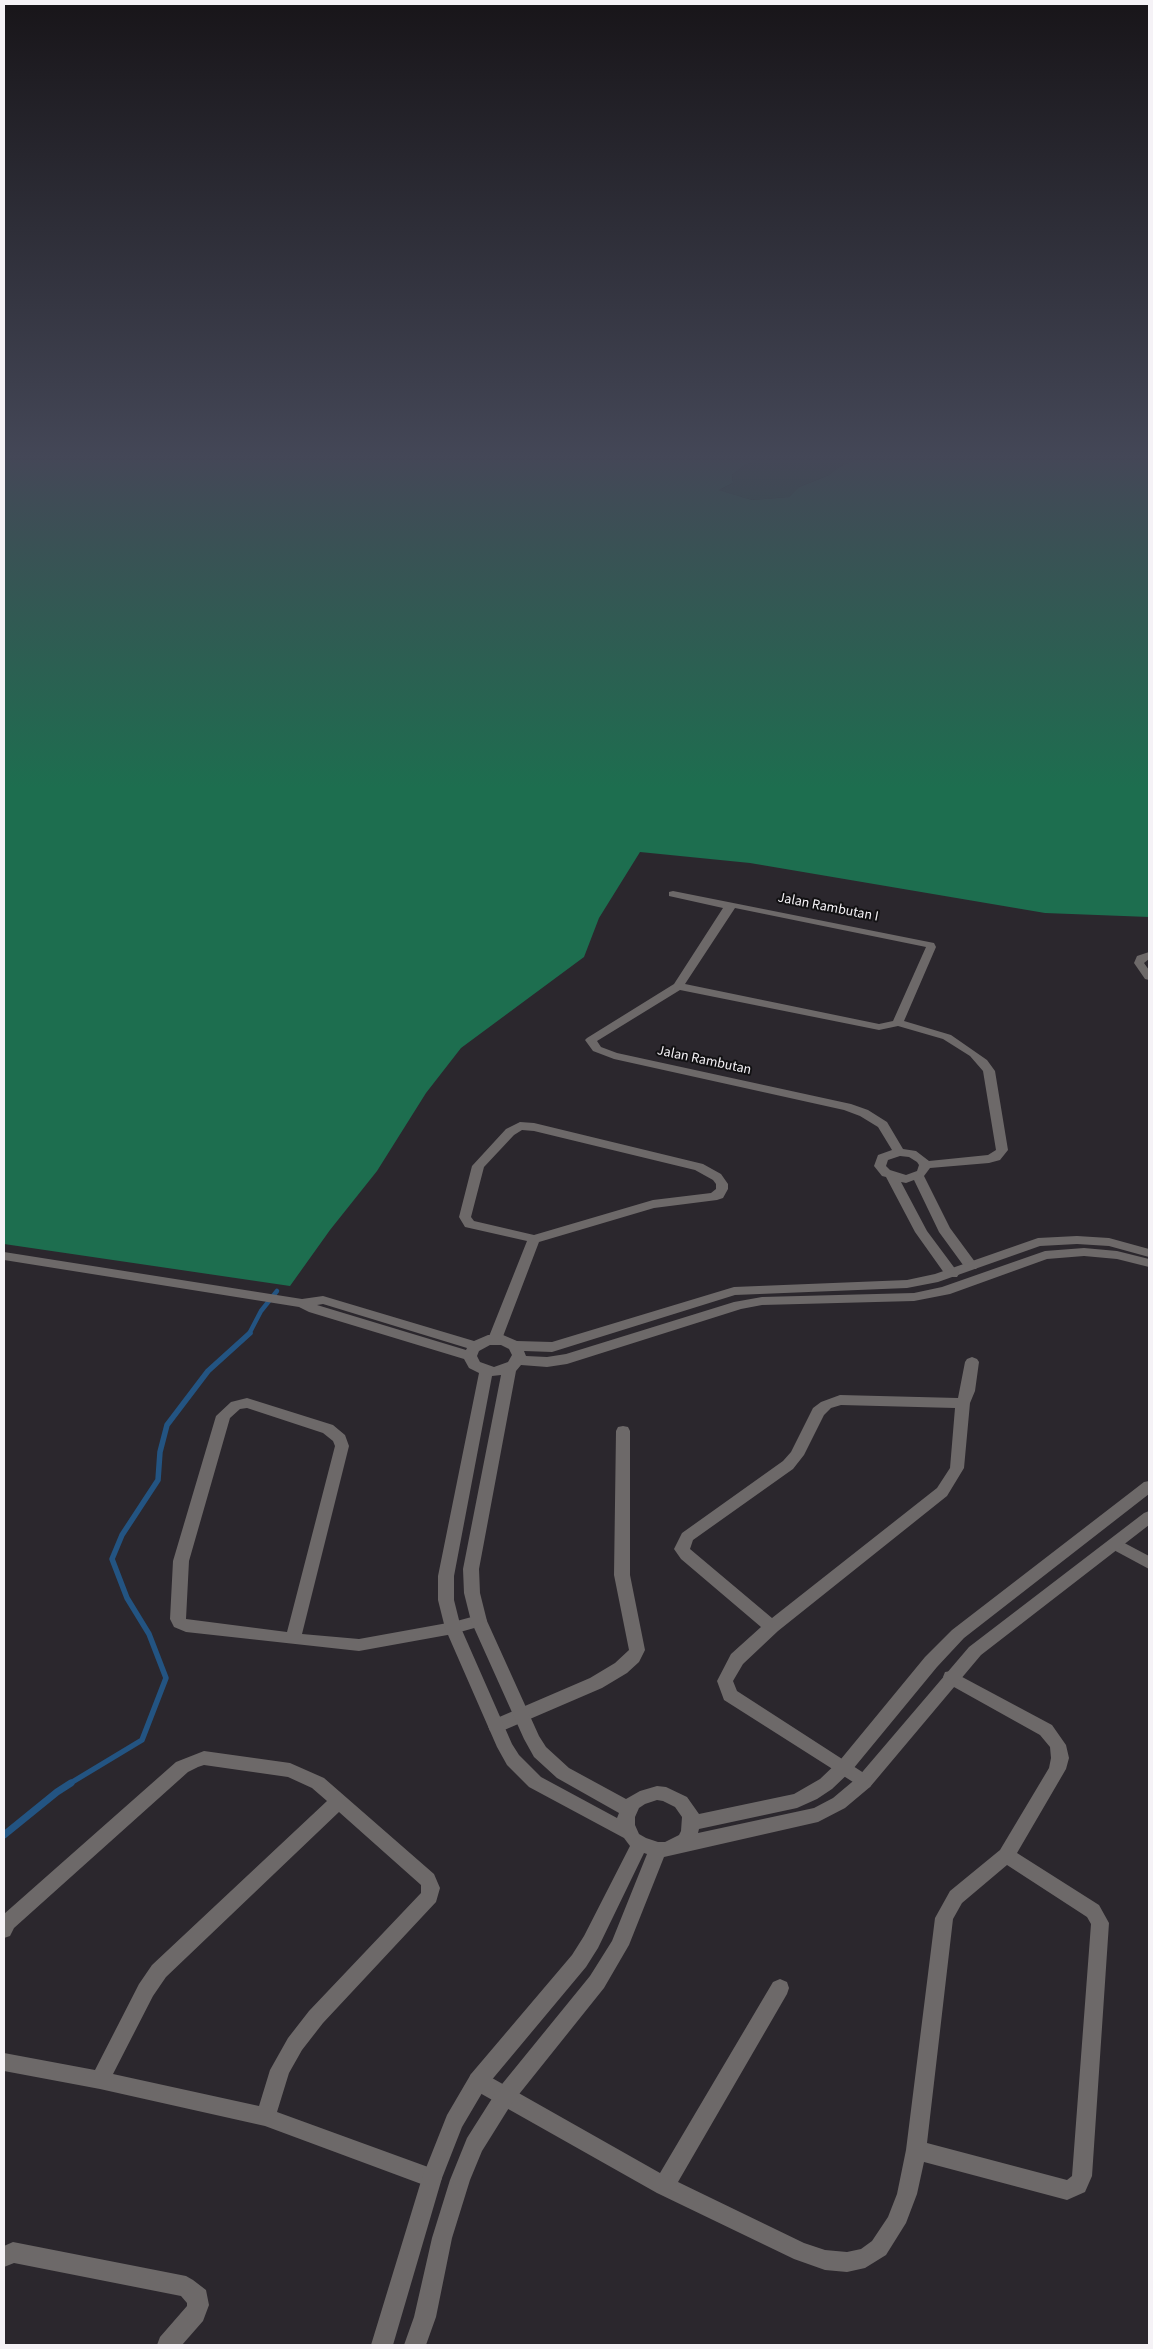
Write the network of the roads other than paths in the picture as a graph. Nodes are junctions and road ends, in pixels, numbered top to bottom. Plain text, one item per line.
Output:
1 (673, 894) dead end
2 (730, 906) junction
3 (1149, 956) edge
4 (1149, 977) edge
5 (678, 986) junction
6 (898, 1023) junction
7 (899, 1152) junction
8 (921, 1170) junction
9 (892, 1176) junction
10 (534, 1239) junction
11 (1038, 1242) junction
12 (1149, 1253) edge
13 (1045, 1255) junction
14 (4, 1256) edge
15 (1149, 1263) edge
16 (971, 1266) junction
17 (952, 1274) junction
18 (495, 1339) junction
19 (515, 1346) junction
20 (473, 1351) junction
21 (972, 1362) dead end
22 (513, 1365) junction
23 (486, 1371) junction
24 (963, 1403) junction
25 (623, 1431) dead end
26 (1149, 1486) edge
27 (1149, 1517) edge
28 (1115, 1544) junction
29 (1149, 1563) edge
30 (480, 1621) junction
31 (772, 1627) junction
32 (453, 1628) junction
33 (294, 1639) junction
34 (951, 1677) junction
35 (522, 1715) junction
36 (496, 1726) junction
37 (844, 1768) junction
38 (864, 1782) junction
39 (339, 1801) junction
40 (628, 1809) junction
41 (692, 1822) junction
42 (651, 1843) junction
43 (1006, 1855) junction
44 (4, 1930) edge
45 (780, 1988) dead end
46 (4, 2062) edge
47 (100, 2080) junction
48 (478, 2081) junction
49 (505, 2096) junction
50 (265, 2117) junction
51 (916, 2150) junction
52 (432, 2178) junction
53 (664, 2186) junction
54 (4, 2256) edge
55 (168, 2345) edge
56 (382, 2345) edge
57 (415, 2345) edge

1 - 2 street
2 - 5 street
2 - 6 street, Jalan Rambutan I
3 - 4 street
5 - 6 street
5 - 7 street, Jalan Rambutan
6 - 8 street
7 - 8 street
7 - 9 street
8 - 9 street
8 - 16 street
9 - 17 street
10 - 10 street
10 - 18 street
11 - 12 street
11 - 13 street
11 - 16 street
13 - 15 street
13 - 22 street
14 - 20 street
16 - 17 street
17 - 19 street
18 - 19 street
18 - 20 street
19 - 22 street
20 - 23 street
21 - 24 street
22 - 23 street
22 - 30 street
23 - 32 street
24 - 31 street
24 - 31 street
25 - 35 street
26 - 37 street
27 - 28 street
28 - 29 street
28 - 34 street
30 - 32 street
30 - 35 street
31 - 37 street
32 - 33 street
32 - 36 street
33 - 33 street
34 - 38 street
34 - 43 street
35 - 36 street
35 - 40 street
36 - 42 street
37 - 38 street
37 - 41 street
38 - 42 street
39 - 44 street
39 - 47 street
39 - 50 street
40 - 41 street
40 - 42 street
41 - 42 street
42 - 48 street
42 - 49 street
43 - 51 street
43 - 51 street
45 - 53 street
46 - 47 street
47 - 50 street
48 - 49 street
48 - 52 street
49 - 53 street
49 - 57 street
50 - 52 street
51 - 53 street
52 - 56 street
54 - 55 street

